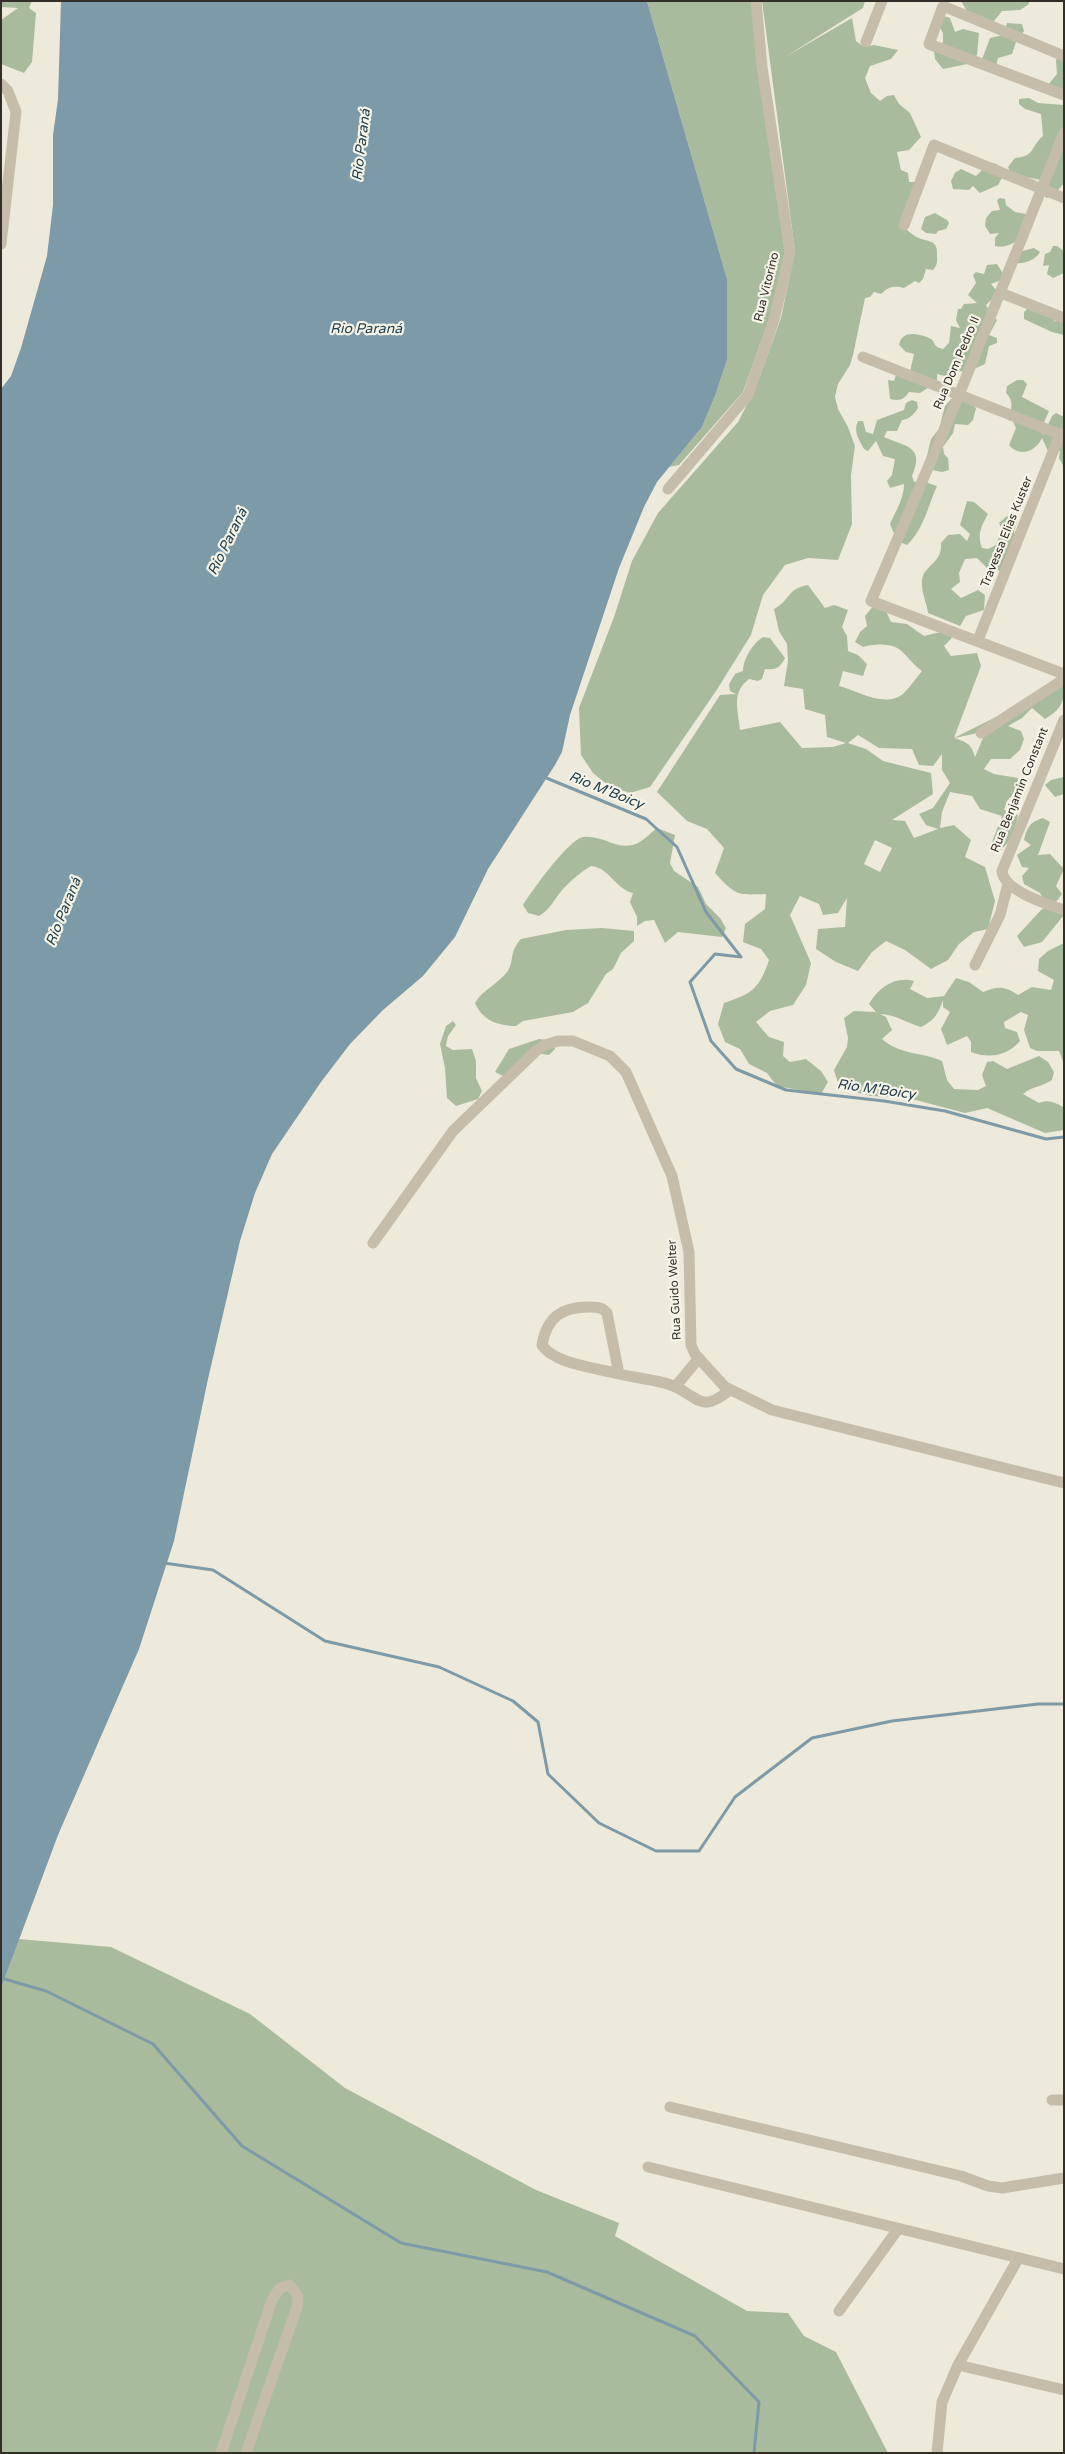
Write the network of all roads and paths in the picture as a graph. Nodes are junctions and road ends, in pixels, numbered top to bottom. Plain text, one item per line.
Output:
1 (756, 1) edge
2 (882, 1) edge
3 (866, 42) dead end
4 (1064, 56) edge
5 (1, 84) edge
6 (1064, 95) edge
7 (1064, 132) edge
8 (1042, 190) junction
9 (1064, 198) edge
10 (904, 224) dead end
11 (1, 244) edge
12 (1001, 293) junction
13 (1064, 318) edge
14 (863, 357) dead end
15 (959, 395) junction
16 (1062, 435) edge
17 (668, 489) dead end
18 (978, 640) junction
19 (1064, 674) edge
20 (1064, 679) edge
21 (1064, 720) edge
22 (981, 733) dead end
23 (1008, 884) junction
24 (1064, 910) edge
25 (975, 965) dead end
26 (373, 1243) dead end
27 (699, 1358) junction
28 (619, 1374) junction
29 (675, 1387) junction
30 (730, 1390) junction
31 (1064, 1483) edge
32 (1052, 2100) dead end
33 (1064, 2100) edge
34 (670, 2108) dead end
35 (648, 2167) dead end
36 (1064, 2178) edge
37 (898, 2229) junction
38 (1018, 2259) junction
39 (1064, 2269) edge
40 (839, 2311) dead end
41 (958, 2365) junction
42 (1064, 2390) edge
43 (221, 2453) edge
44 (246, 2453) edge
45 (937, 2453) edge

1 - 17 street, Rua Vitorino
2 - 3 street
4 - 6 street
5 - 11 street
7 - 8 street, Rua Dom Pedro II
8 - 9 street
8 - 10 street
8 - 12 street, Rua Dom Pedro II
12 - 13 street
12 - 15 street, Rua Dom Pedro II
14 - 15 street
15 - 16 street
15 - 18 street, Rua Dom Pedro II
16 - 18 street, Travessa Elias Kuster
18 - 19 street
20 - 22 street
21 - 23 street, Rua Benjamin Constant
23 - 24 street
23 - 25 street
26 - 27 street, Rua Guido Welter
27 - 29 street
27 - 30 street, Rua Guido Welter
28 - 28 street
28 - 29 street
29 - 30 street
30 - 31 street, Rua Guido Welter
32 - 33 street
34 - 36 street
35 - 37 street
37 - 38 street
37 - 40 street
38 - 39 street
38 - 41 street
41 - 42 street
41 - 45 street
43 - 44 street

